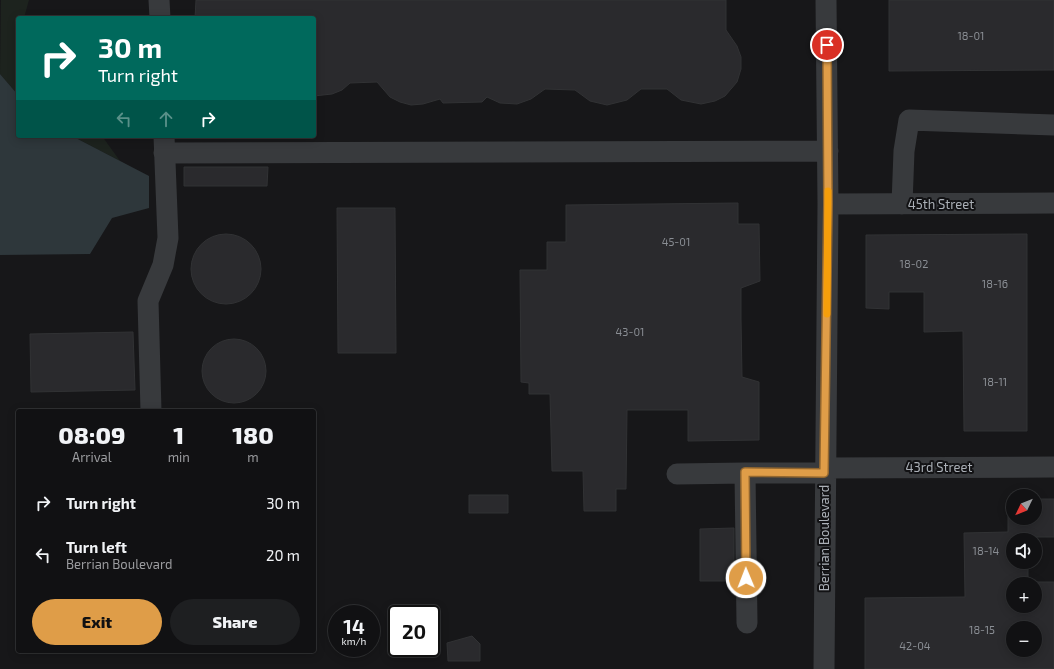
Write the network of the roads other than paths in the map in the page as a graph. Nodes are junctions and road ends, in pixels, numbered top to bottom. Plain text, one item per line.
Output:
1 (159, 0) edge
2 (826, 0) edge
3 (160, 16) edge
4 (1054, 125) edge
5 (164, 144) edge
6 (828, 151) junction
7 (1054, 203) edge
8 (828, 204) junction
9 (902, 204) junction
10 (151, 409) edge
11 (1054, 467) edge
12 (824, 470) junction
13 (745, 472) junction
14 (677, 474) dead end
15 (747, 623) dead end
16 (824, 669) edge

1 - 3 street
2 - 6 street, Berrian Boulevard
4 - 9 street
5 - 6 street
5 - 10 street
6 - 8 street, Berrian Boulevard
7 - 9 street, 45th Street
8 - 9 street, 45th Street
8 - 12 street, Berrian Boulevard
11 - 12 street, 43rd Street
12 - 13 street, 43rd Street
12 - 16 street, Berrian Boulevard
13 - 14 street, 43rd Street
13 - 15 street

